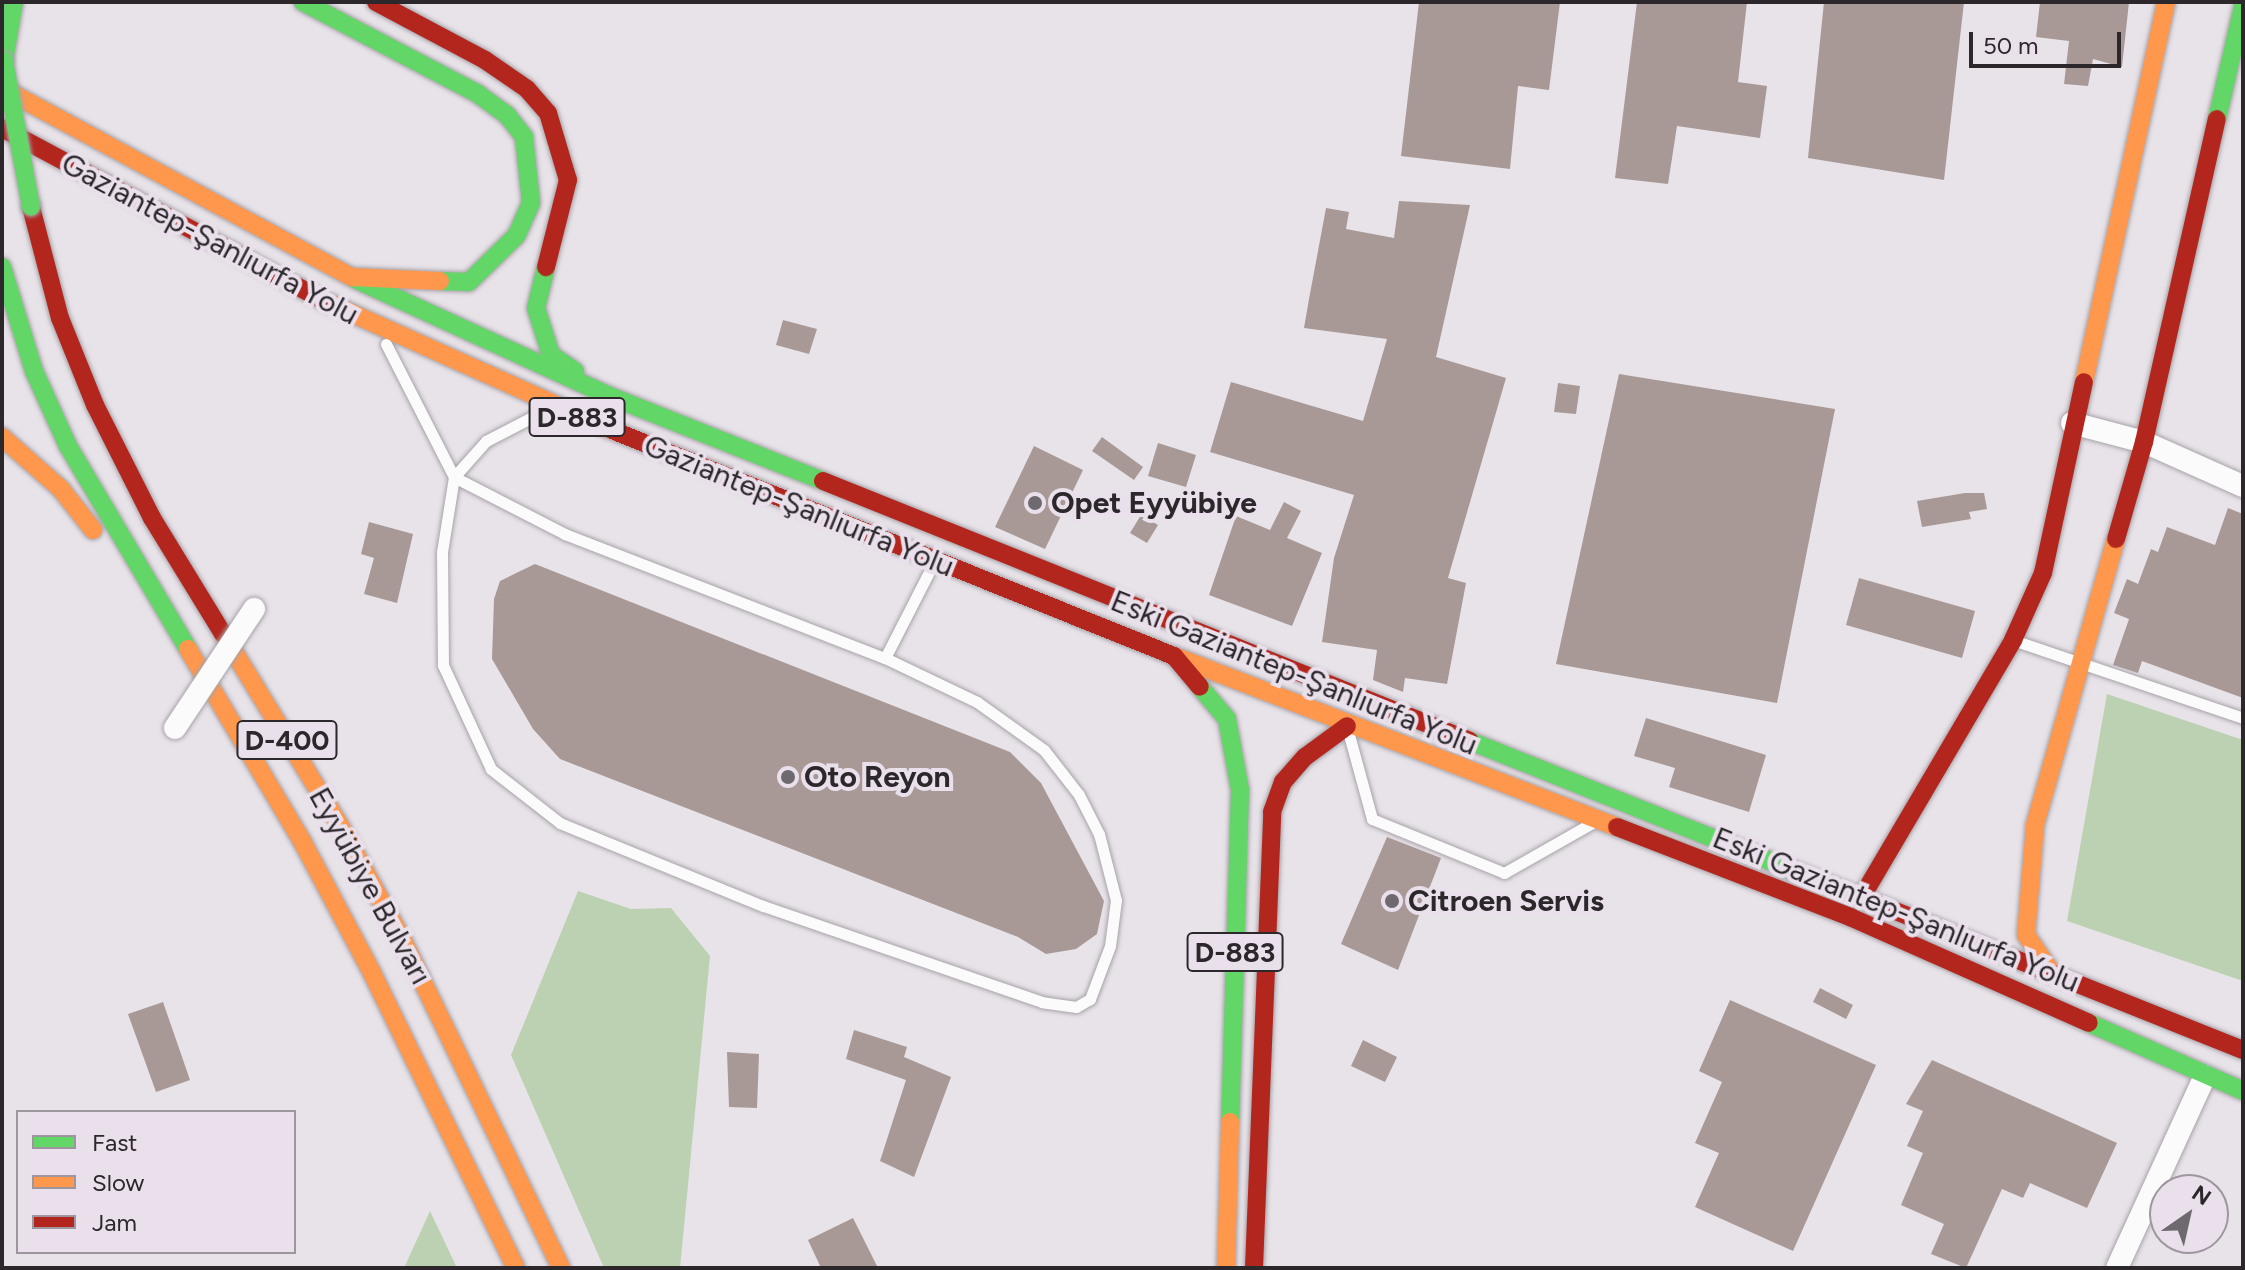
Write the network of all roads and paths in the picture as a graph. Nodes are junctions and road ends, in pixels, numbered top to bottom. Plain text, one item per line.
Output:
1 (303, 2) edge
2 (376, 2) edge
3 (2166, 2) edge
4 (13, 6) edge
5 (2243, 6) edge
6 (3, 56) edge
7 (2, 88) edge
8 (2, 128) edge
9 (2, 267) edge
10 (352, 277) junction
11 (378, 329) junction
12 (612, 397) junction
13 (556, 408) junction
14 (2072, 423) junction
15 (2, 437) edge
16 (2144, 442) junction
17 (454, 477) junction
18 (2243, 486) edge
19 (935, 560) junction
20 (254, 609) dead end
21 (176, 636) junction
22 (2013, 640) junction
23 (1174, 656) junction
24 (885, 658) junction
25 (2078, 661) junction
26 (2243, 718) edge
27 (1347, 726) junction
28 (175, 728) dead end
29 (1595, 821) junction
30 (1863, 895) junction
31 (2050, 970) junction
32 (2243, 1050) edge
33 (2205, 1076) junction
34 (2243, 1091) edge
35 (516, 1268) edge
36 (561, 1268) edge
37 (1226, 1268) edge
38 (1254, 1268) edge
39 (2117, 1268) edge

1 - 10 main road
2 - 12 main road
3 - 14 main road
4 - 6 main road, D-400
5 - 16 main road
6 - 36 main road, Eyyübiye Bulvarı / D-400, bridge
7 - 10 main road, Gaziantep-Şanlıurfa Yolu
8 - 11 main road, Gaziantep-Şanlıurfa Yolu / D-883
9 - 21 main road, Eyyübiye Bulvarı
10 - 12 main road, Eski Gaziantep-Şanlıurfa Yolu
11 - 13 main road, Gaziantep-Şanlıurfa Yolu / D-883
11 - 17 lane
12 - 30 main road, Eski Gaziantep-Şanlıurfa Yolu
13 - 17 lane
13 - 19 main road, Gaziantep-Şanlıurfa Yolu / D-883
14 - 16 street
14 - 22 main road
15 - 21 main road, D-400
16 - 18 street
16 - 25 main road
17 - 24 lane
17 - 24 lane
19 - 23 main road, Gaziantep-Şanlıurfa Yolu / D-883
19 - 24 lane
20 - 28 street, bridge
21 - 35 main road, Eyyübiye Bulvarı / D-400
22 - 25 lane
22 - 30 main road
23 - 27 main road, Eski Gaziantep-Şanlıurfa Yolu
23 - 37 main road, D-883
25 - 26 lane
25 - 31 main road
27 - 29 main road, Eski Gaziantep-Şanlıurfa Yolu
27 - 29 lane
27 - 38 main road
29 - 33 main road, Eski Gaziantep-Şanlıurfa Yolu
30 - 31 main road, Eski Gaziantep-Şanlıurfa Yolu
31 - 32 main road, Eski Gaziantep-Şanlıurfa Yolu
33 - 34 main road, Eski Gaziantep-Şanlıurfa Yolu
33 - 39 street

